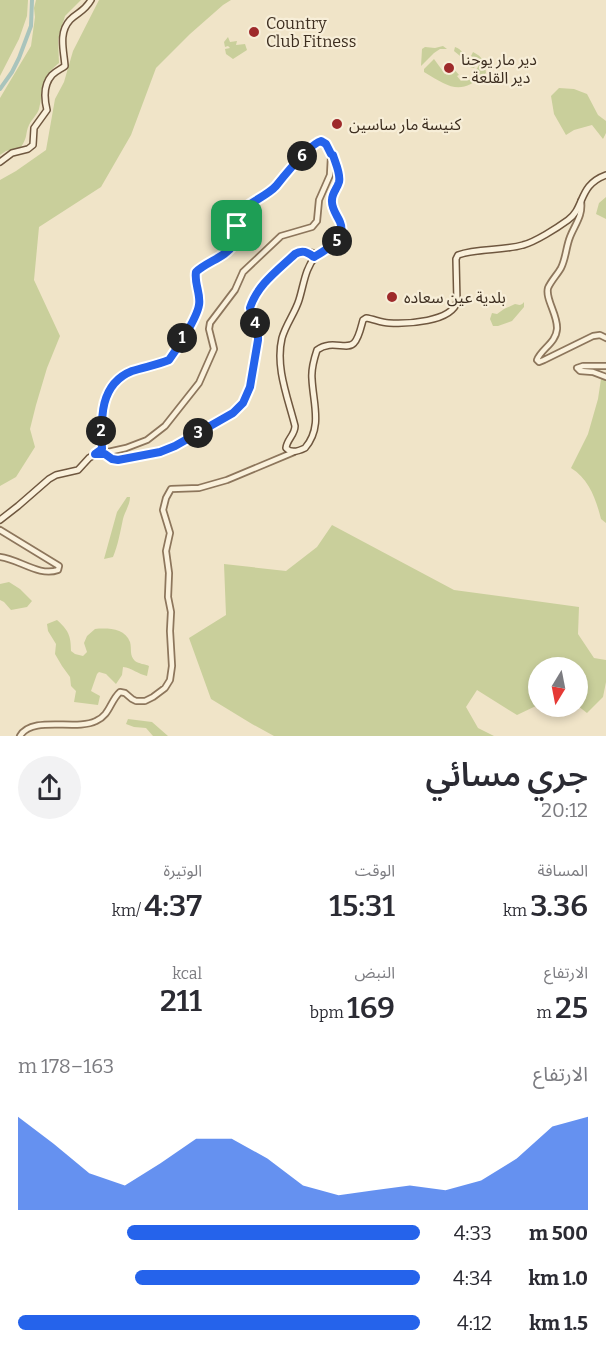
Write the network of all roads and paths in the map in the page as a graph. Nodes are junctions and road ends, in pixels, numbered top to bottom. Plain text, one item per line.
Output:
1 (90, 0) edge
2 (332, 156) junction
3 (0, 162) edge
4 (606, 175) edge
5 (581, 200) junction
6 (313, 255) junction
7 (606, 338) edge
8 (606, 366) edge
9 (606, 377) edge
10 (105, 450) junction
11 (294, 452) junction
12 (0, 520) edge
13 (0, 530) edge
14 (0, 557) edge
15 (20, 736) edge

1 - 3 main road
2 - 6 street
2 - 10 street
2 - 10 street
4 - 5 main road
5 - 7 street
5 - 11 main road
6 - 10 main road
6 - 11 main road
8 - 9 street
10 - 12 main road
11 - 15 street
13 - 14 street

